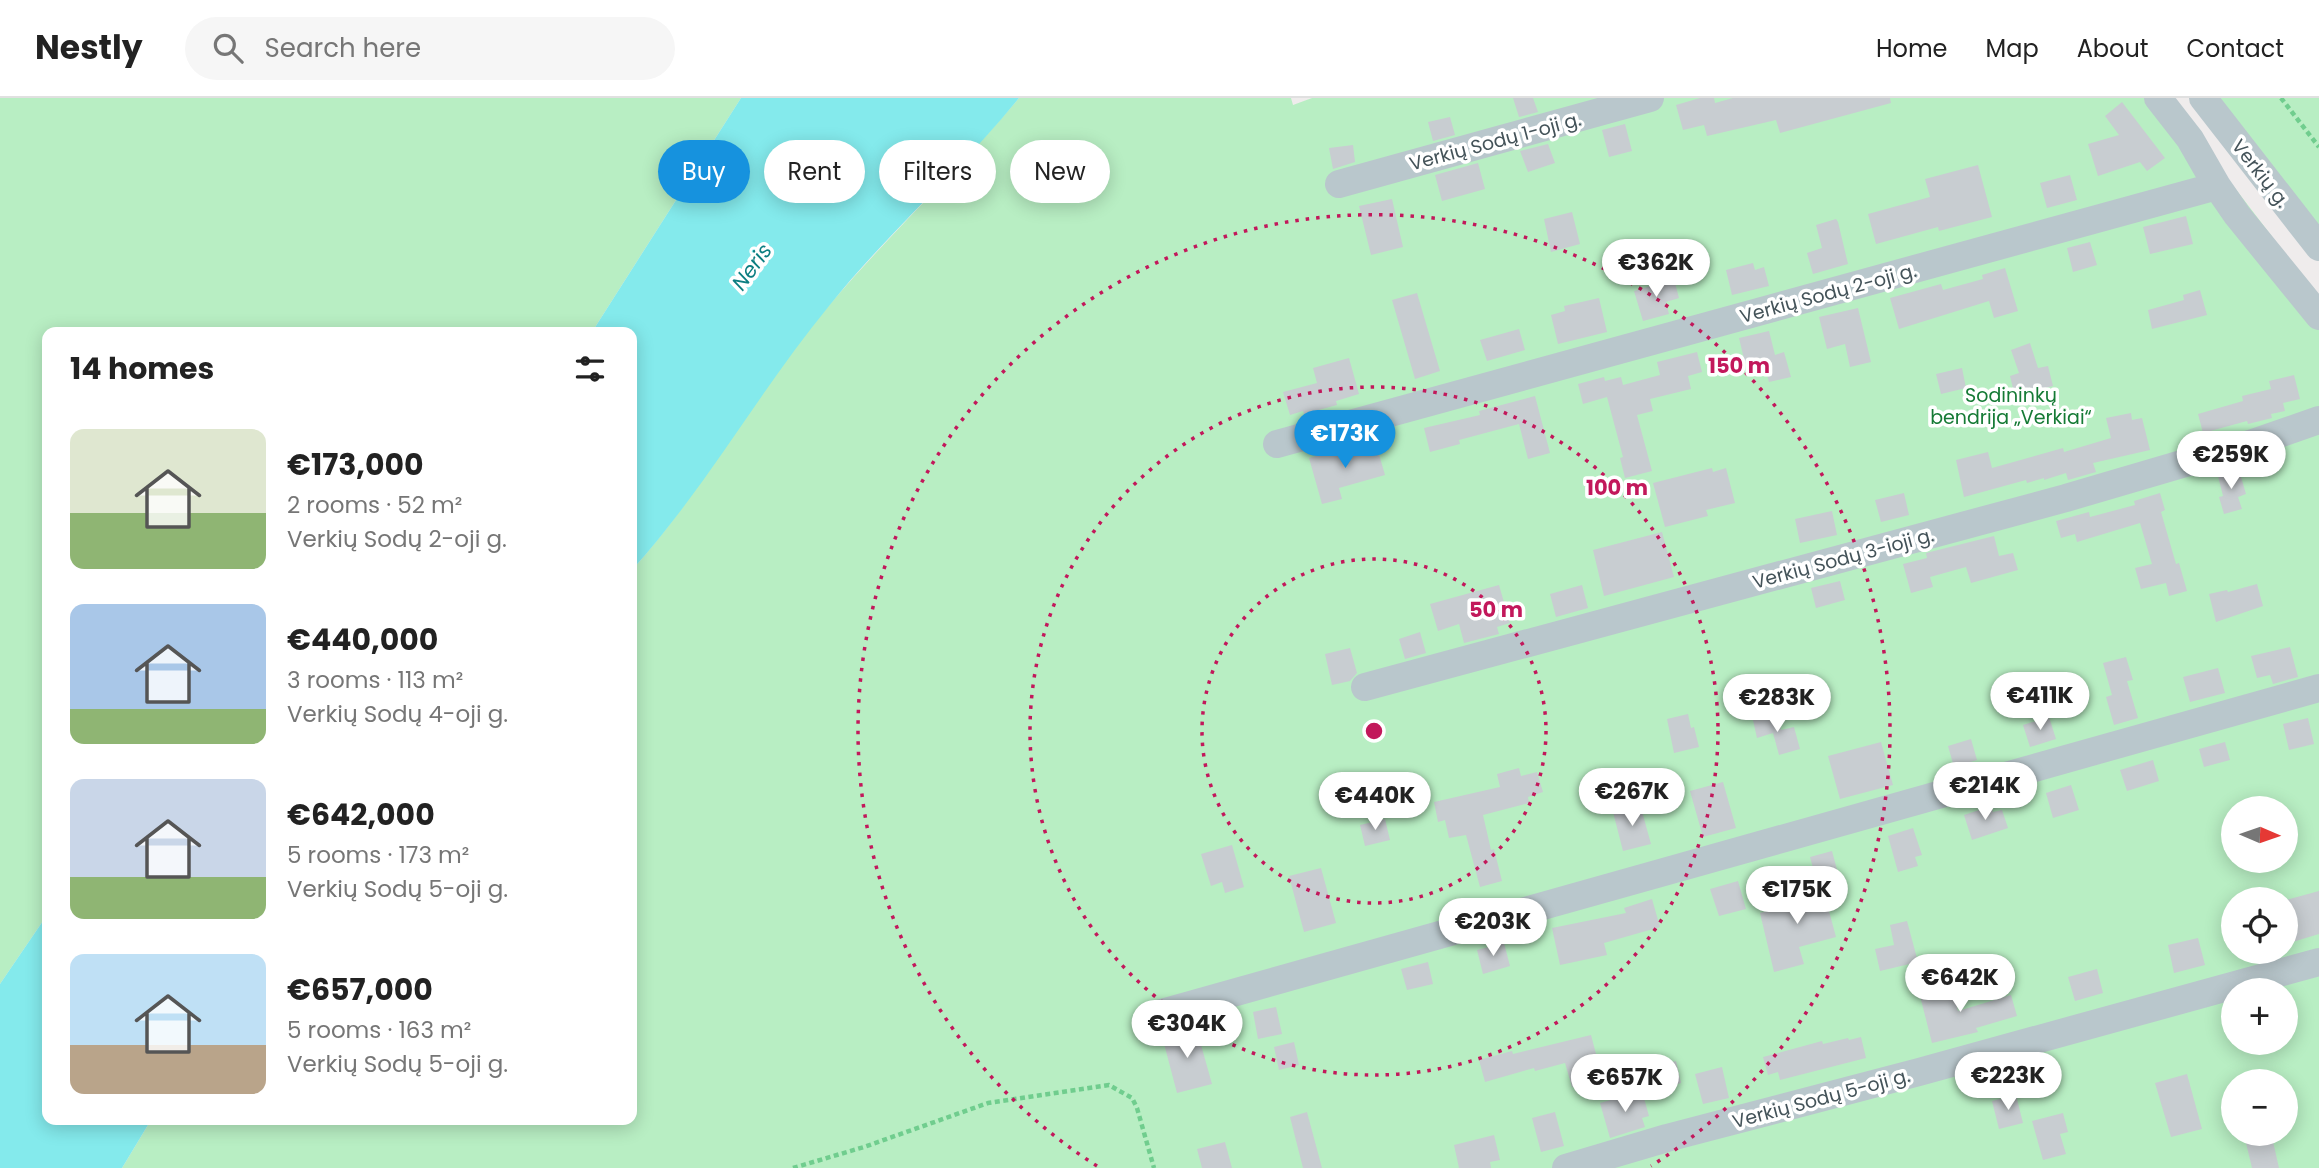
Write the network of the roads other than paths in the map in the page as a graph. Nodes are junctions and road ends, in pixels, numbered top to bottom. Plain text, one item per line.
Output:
1 (1650, 98) edge
2 (2158, 98) edge
3 (2203, 98) edge
4 (1339, 184) dead end
5 (2217, 186) junction
6 (2319, 247) edge
7 (2319, 316) edge
8 (2319, 420) edge
9 (1277, 444) dead end
10 (1365, 687) dead end
11 (2319, 688) edge
12 (2319, 962) edge
13 (1151, 1016) dead end
14 (1566, 1168) edge

1 - 4 street, Verkių Sodų 1-oji g.
2 - 5 street
3 - 6 street, Verkių g.
5 - 7 street
5 - 9 street, Verkių Sodų 2-oji g.
8 - 10 street, Verkių Sodų 3-ioji g.
11 - 13 street
12 - 14 street, Verkių Sodų 5-oji g.

